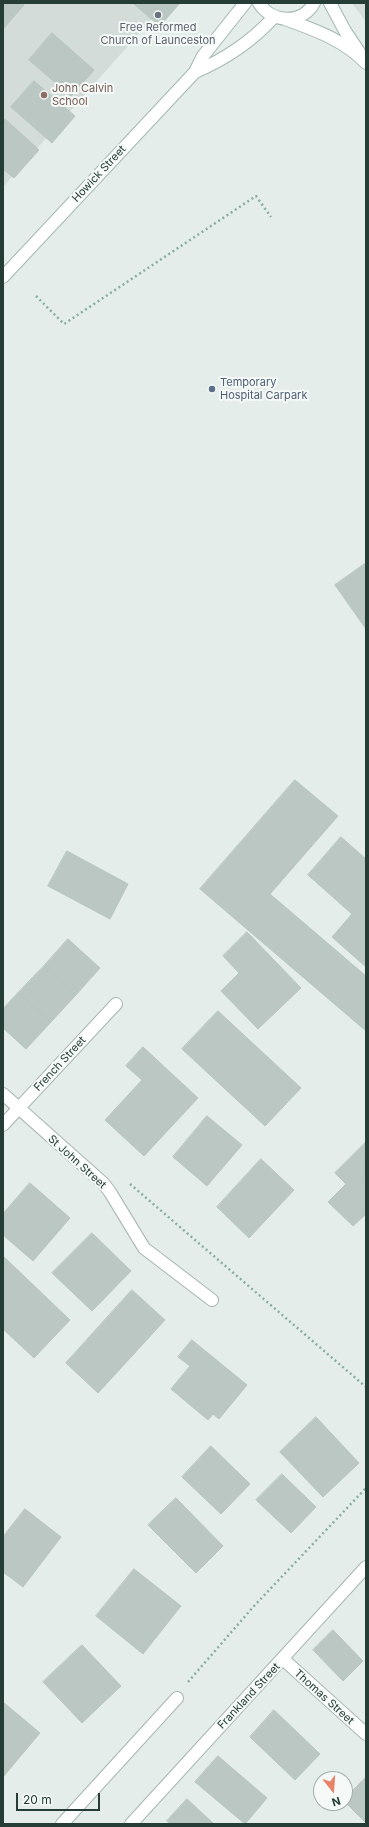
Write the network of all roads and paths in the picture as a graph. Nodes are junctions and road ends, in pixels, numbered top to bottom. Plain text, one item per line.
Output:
1 (245, 3) edge
2 (259, 3) edge
3 (314, 3) edge
4 (330, 3) edge
5 (280, 18) junction
6 (366, 62) edge
7 (195, 72) junction
8 (271, 217) dead end
9 (3, 277) edge
10 (36, 296) dead end
11 (116, 1004) dead end
12 (3, 1094) edge
13 (19, 1108) junction
14 (3, 1125) edge
15 (130, 1183) dead end
16 (212, 1300) dead end
17 (366, 1387) edge
18 (366, 1488) edge
19 (366, 1567) edge
20 (283, 1659) junction
21 (177, 1698) joint
22 (366, 1734) edge
23 (62, 1824) edge
24 (131, 1824) edge

1 - 7 street, Howick Street
2 - 5 street
3 - 5 street
4 - 6 street
5 - 6 street
5 - 7 street, Howick Street
7 - 9 street, Howick Street
8 - 10 path
11 - 13 street, French Street
12 - 13 street, St John Street
13 - 14 street, French Street
13 - 16 street, St John Street
15 - 17 path
18 - 21 path
19 - 20 street, Frankland Street
20 - 22 street, Thomas Street
20 - 24 street, Frankland Street
21 - 23 street

